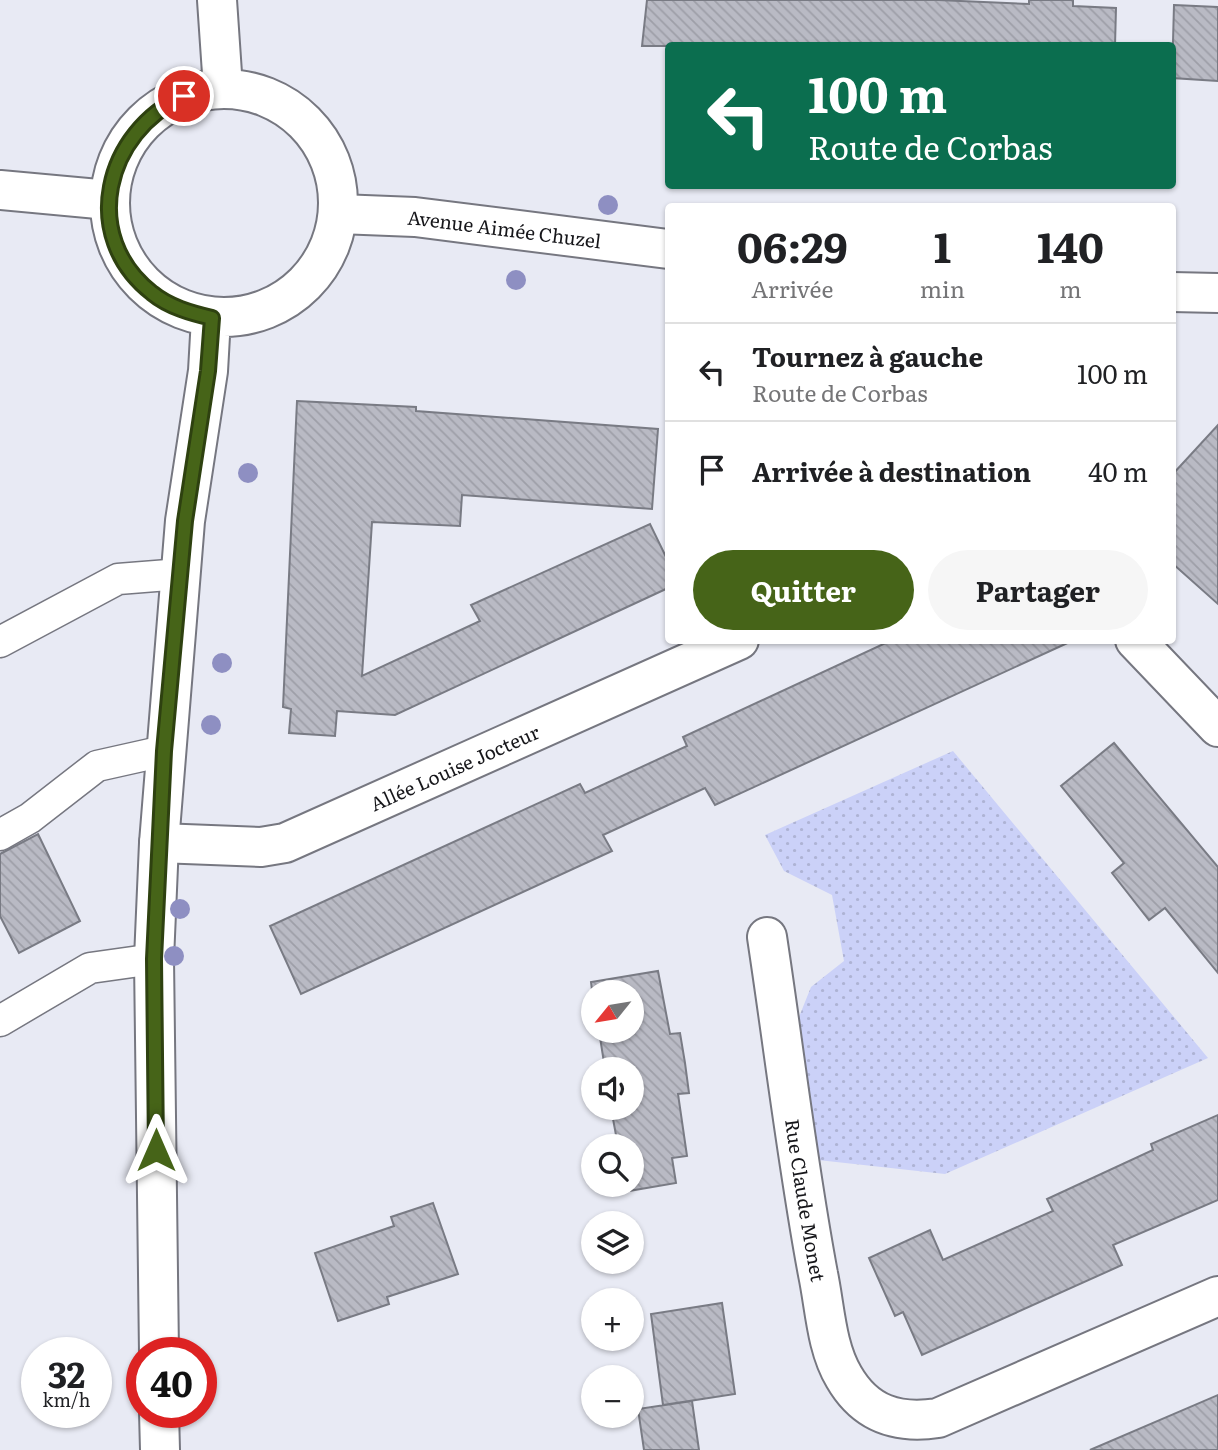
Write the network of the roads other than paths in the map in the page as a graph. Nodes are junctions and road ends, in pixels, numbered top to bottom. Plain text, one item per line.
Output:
1 (218, 0) edge
2 (223, 88) junction
3 (0, 190) edge
4 (109, 200) junction
5 (339, 214) junction
6 (665, 249) edge
7 (1176, 292) edge
8 (1218, 293) edge
9 (212, 318) junction
10 (181, 574) junction
11 (0, 642) edge
12 (730, 644) edge
13 (1139, 644) edge
14 (1218, 727) edge
15 (164, 751) junction
16 (0, 835) edge
17 (159, 843) junction
18 (767, 937) dead end
19 (154, 959) junction
20 (0, 1021) edge
21 (1218, 1296) edge
22 (159, 1337) edge
23 (159, 1428) edge
24 (908, 1436) edge
25 (160, 1450) edge

1 - 2 street
2 - 4 street
2 - 5 street
3 - 4 street
4 - 9 street
5 - 6 street, Avenue Aimée Chuzel
5 - 9 street
7 - 8 street
9 - 10 street
10 - 11 lane
10 - 15 street
12 - 17 street, Allée Louise Jocteur
13 - 14 street
15 - 16 lane
15 - 17 street
17 - 19 street
18 - 24 street, Rue Claude Monet
19 - 20 lane
19 - 22 street
21 - 24 street, Rue Claude Monet
23 - 25 street

